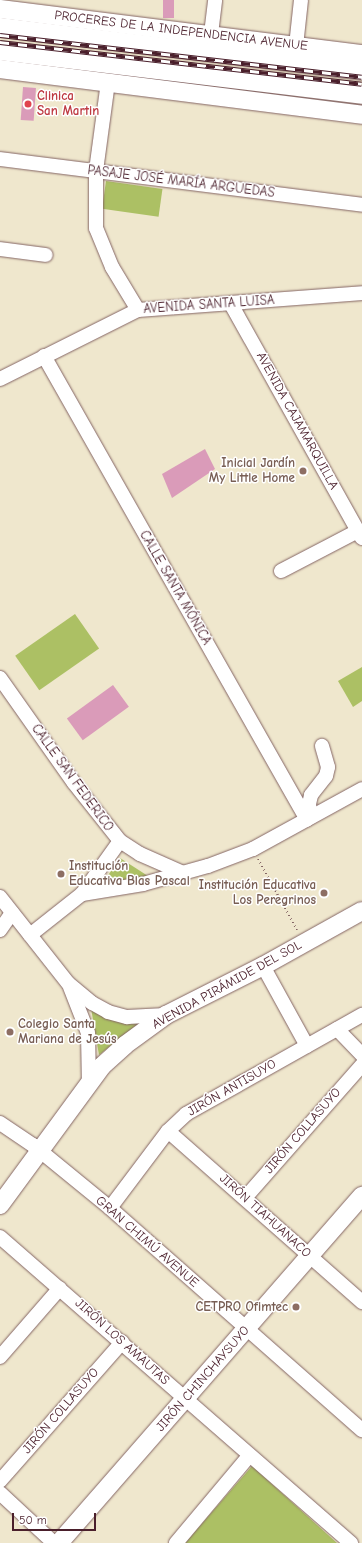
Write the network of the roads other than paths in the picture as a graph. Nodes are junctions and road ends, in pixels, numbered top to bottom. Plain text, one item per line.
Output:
1 (215, 0) edge
2 (301, 0) edge
3 (21, 6) edge
4 (0, 9) edge
5 (0, 27) edge
6 (211, 34) junction
7 (296, 46) junction
8 (0, 51) edge
9 (362, 54) edge
10 (0, 70) edge
11 (362, 72) edge
12 (108, 82) junction
13 (362, 95) edge
14 (362, 115) edge
15 (0, 159) edge
16 (96, 171) junction
17 (362, 205) edge
18 (0, 248) edge
19 (46, 255) dead end
20 (362, 293) edge
21 (231, 304) junction
22 (138, 310) junction
23 (44, 356) junction
24 (0, 380) edge
25 (360, 535) edge
26 (282, 571) dead end
27 (0, 678) edge
28 (322, 746) dead end
29 (362, 789) edge
30 (309, 818) junction
31 (120, 841) junction
32 (180, 872) junction
33 (82, 894) junction
34 (0, 897) edge
35 (362, 911) edge
36 (12, 913) junction
37 (0, 930) edge
38 (30, 935) junction
39 (263, 966) junction
40 (68, 983) junction
41 (166, 1015) junction
42 (362, 1015) edge
43 (336, 1029) junction
44 (307, 1046) junction
45 (362, 1055) edge
46 (362, 1065) edge
47 (89, 1083) junction
48 (0, 1123) edge
49 (168, 1131) junction
50 (40, 1150) junction
51 (362, 1196) edge
52 (245, 1198) junction
53 (0, 1205) edge
54 (110, 1208) junction
55 (0, 1237) edge
56 (309, 1256) junction
57 (60, 1288) junction
58 (362, 1302) edge
59 (246, 1329) junction
60 (122, 1342) junction
61 (0, 1357) edge
62 (186, 1400) junction
63 (362, 1430) edge
64 (249, 1456) junction
65 (0, 1481) edge
66 (0, 1493) edge
67 (54, 1543) edge
68 (59, 1543) edge
69 (176, 1543) edge
70 (351, 1543) edge

1 - 6 street
2 - 7 street
3 - 4 main road, PROCERES DE LA INDEPENDENCIA AVENUE
3 - 6 main road, PROCERES DE LA INDEPENDENCIA AVENUE
5 - 11 main road, PROCERES DE LA INDEPENDENCIA AVENUE
6 - 7 main road, PROCERES DE LA INDEPENDENCIA AVENUE
7 - 9 main road, PROCERES DE LA INDEPENDENCIA AVENUE
8 - 13 main road
10 - 12 main road
12 - 14 main road
12 - 16 street
15 - 16 street, PASAJE JOSÉ MARÍA ARGUEDAS
16 - 17 street, PASAJE JOSÉ MARÍA ARGUEDAS
16 - 22 street
18 - 19 street
20 - 21 street, AVENIDA SANTA LUISA
21 - 22 street, AVENIDA SANTA LUISA
21 - 25 street, AVENIDA CAJAMARQUILLA
22 - 23 street, AVENIDA SANTA LUISA
23 - 24 street, AVENIDA SANTA LUISA
23 - 30 street, CALLE SANTA MÓNICA
25 - 26 street
27 - 31 street, CALLE SAN FEDERICO
28 - 30 street
29 - 30 street
30 - 32 street
31 - 32 street, CALLE SAN FEDERICO
31 - 33 street
32 - 33 street
33 - 38 street
34 - 36 street
35 - 39 main road, AVENIDA PIRÁMIDE DEL SOL
36 - 37 street
36 - 38 street
38 - 40 street
39 - 41 main road, AVENIDA PIRÁMIDE DEL SOL
39 - 44 street
40 - 41 street
40 - 47 street
41 - 47 main road, AVENIDA PIRÁMIDE DEL SOL
42 - 43 street, JIRÓN ANTISUYO
43 - 44 street, JIRÓN ANTISUYO
43 - 45 street
44 - 49 street, JIRÓN ANTISUYO
46 - 52 street, JIRÓN COLLASUYO
47 - 50 main road, AVENIDA PIRÁMIDE DEL SOL
48 - 50 street, GRAN CHIMÚ AVENUE
49 - 52 street, JIRÓN TIAHUANACO
49 - 54 street, JIRÓN ANTISUYO
50 - 53 main road, AVENIDA PIRÁMIDE DEL SOL
50 - 54 street, GRAN CHIMÚ AVENUE
51 - 56 main road, JIRÓN CHINCHAYSUYO
52 - 56 street, JIRÓN TIAHUANACO
54 - 59 street, GRAN CHIMÚ AVENUE
55 - 57 street, JIRÓN LOS AMAUTAS
56 - 58 street, JIRÓN TIAHUANACO
56 - 59 main road, JIRÓN CHINCHAYSUYO
57 - 60 street, JIRÓN LOS AMAUTAS
57 - 61 street
59 - 62 main road, JIRÓN CHINCHAYSUYO
59 - 63 street, GRAN CHIMÚ AVENUE
60 - 62 street, JIRÓN LOS AMAUTAS
60 - 65 street, JIRÓN COLLASUYO
62 - 64 street, JIRÓN LOS AMAUTAS
62 - 68 main road, JIRÓN CHINCHAYSUYO
64 - 69 street
64 - 70 street, JIRÓN LOS AMAUTAS
66 - 67 street

